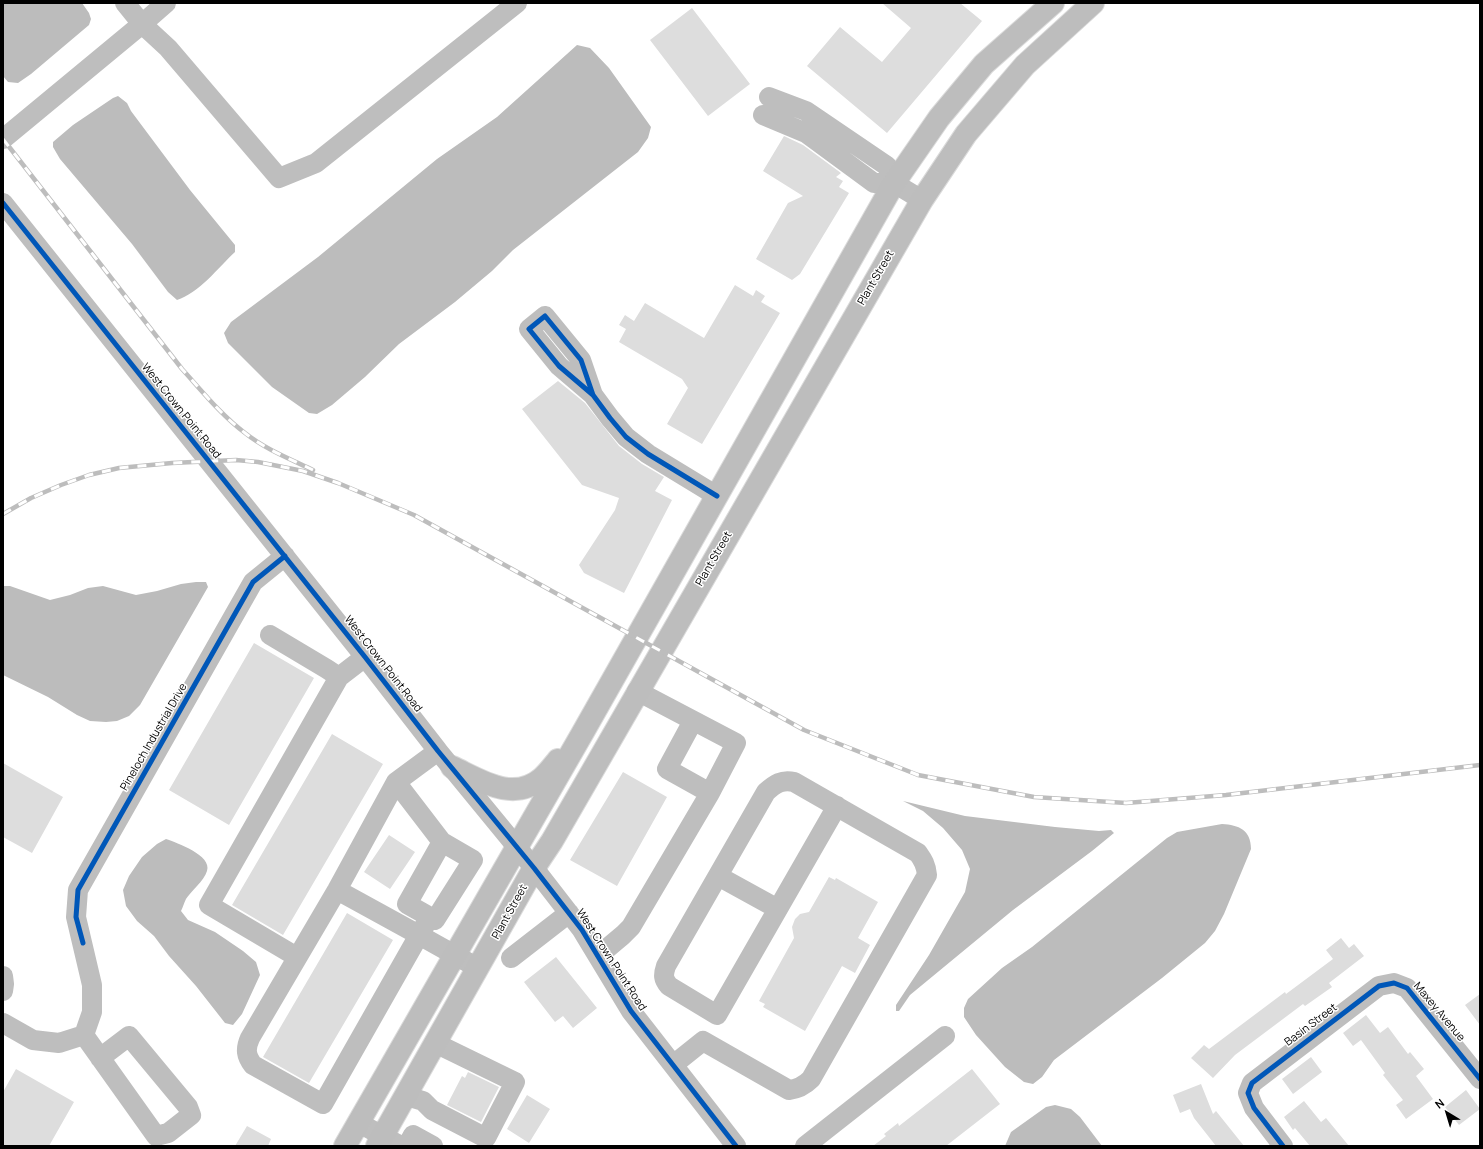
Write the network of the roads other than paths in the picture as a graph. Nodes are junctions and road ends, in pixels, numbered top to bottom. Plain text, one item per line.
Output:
1 (125, 3) edge
2 (166, 3) edge
3 (516, 3) edge
4 (1053, 3) edge
5 (1093, 3) edge
6 (142, 24) junction
7 (766, 106) dead end
8 (822, 133) junction
9 (3, 140) edge
10 (859, 147) junction
11 (848, 163) junction
12 (894, 183) junction
13 (922, 200) junction
14 (3, 203) edge
15 (557, 346) junction
16 (593, 395) junction
17 (749, 437) junction
18 (755, 487) junction
19 (717, 496) junction
20 (724, 540) junction
21 (285, 556) junction
22 (270, 635) dead end
23 (365, 657) junction
24 (339, 677) junction
25 (637, 691) junction
26 (693, 721) junction
27 (582, 734) junction
28 (445, 759) junction
29 (396, 782) junction
30 (710, 793) junction
31 (836, 806) junction
32 (442, 842) junction
33 (517, 847) junction
34 (534, 868) junction
35 (718, 876) junction
36 (337, 890) junction
37 (778, 909) junction
38 (569, 913) junction
39 (430, 917) junction
40 (419, 935) junction
41 (454, 955) junction
42 (598, 956) junction
43 (297, 957) junction
44 (511, 958) dead end
45 (478, 968) junction
46 (3, 976) edge
47 (1394, 982) joint
48 (3, 991) edge
49 (718, 1015) junction
50 (3, 1023) edge
51 (84, 1035) junction
52 (945, 1036) dead end
53 (703, 1041) junction
54 (435, 1043) junction
55 (100, 1058) junction
56 (673, 1065) junction
57 (1480, 1078) edge
58 (406, 1096) junction
59 (359, 1123) junction
60 (387, 1143) edge
61 (345, 1146) edge
62 (407, 1146) edge
63 (433, 1146) edge
64 (736, 1146) edge
65 (805, 1146) edge
66 (1283, 1146) edge

1 - 6 street
2 - 6 street
3 - 6 street
4 - 12 main road
5 - 13 main road, Plant Street
6 - 9 street
7 - 8 street
8 - 10 street
8 - 11 street
10 - 11 street
10 - 12 street
11 - 12 street
12 - 13 street
12 - 17 main road
13 - 18 main road, Plant Street
14 - 21 street, West Crown Point Road
15 - 15 street
15 - 16 street
15 - 16 street
16 - 19 street
17 - 18 main road
17 - 19 main road
18 - 20 main road, Plant Street
19 - 20 main road
19 - 27 main road
20 - 25 main road, Plant Street
21 - 23 street, West Crown Point Road
21 - 51 street, Pineloch Industrial Drive
22 - 24 street
23 - 24 street
23 - 28 street, West Crown Point Road
24 - 43 street
25 - 26 street
25 - 34 main road, Plant Street
26 - 30 street
26 - 30 street
27 - 28 main road
27 - 33 main road
28 - 29 street
28 - 33 street, West Crown Point Road
29 - 32 street
29 - 36 street
30 - 42 street
31 - 35 street
31 - 37 street
31 - 53 street
32 - 39 street
32 - 39 street
33 - 34 street, West Crown Point Road
33 - 41 main road
34 - 38 street, West Crown Point Road
34 - 45 main road, Plant Street
35 - 37 street
35 - 49 street
36 - 40 street
36 - 43 street
37 - 49 street
38 - 42 street, West Crown Point Road
38 - 44 street
39 - 40 street
40 - 41 street
40 - 43 street
41 - 45 street
41 - 59 main road
42 - 56 street, West Crown Point Road
45 - 54 main road, Plant Street
46 - 48 street
47 - 57 street, Maxey Avenue
47 - 66 street, Basin Street
49 - 53 street
50 - 51 street
51 - 55 street
52 - 65 street
53 - 56 street
54 - 58 main road, Plant Street
54 - 58 street
55 - 55 street
56 - 64 street, West Crown Point Road
58 - 60 main road, Plant Street
59 - 60 street
59 - 61 main road
62 - 63 street

